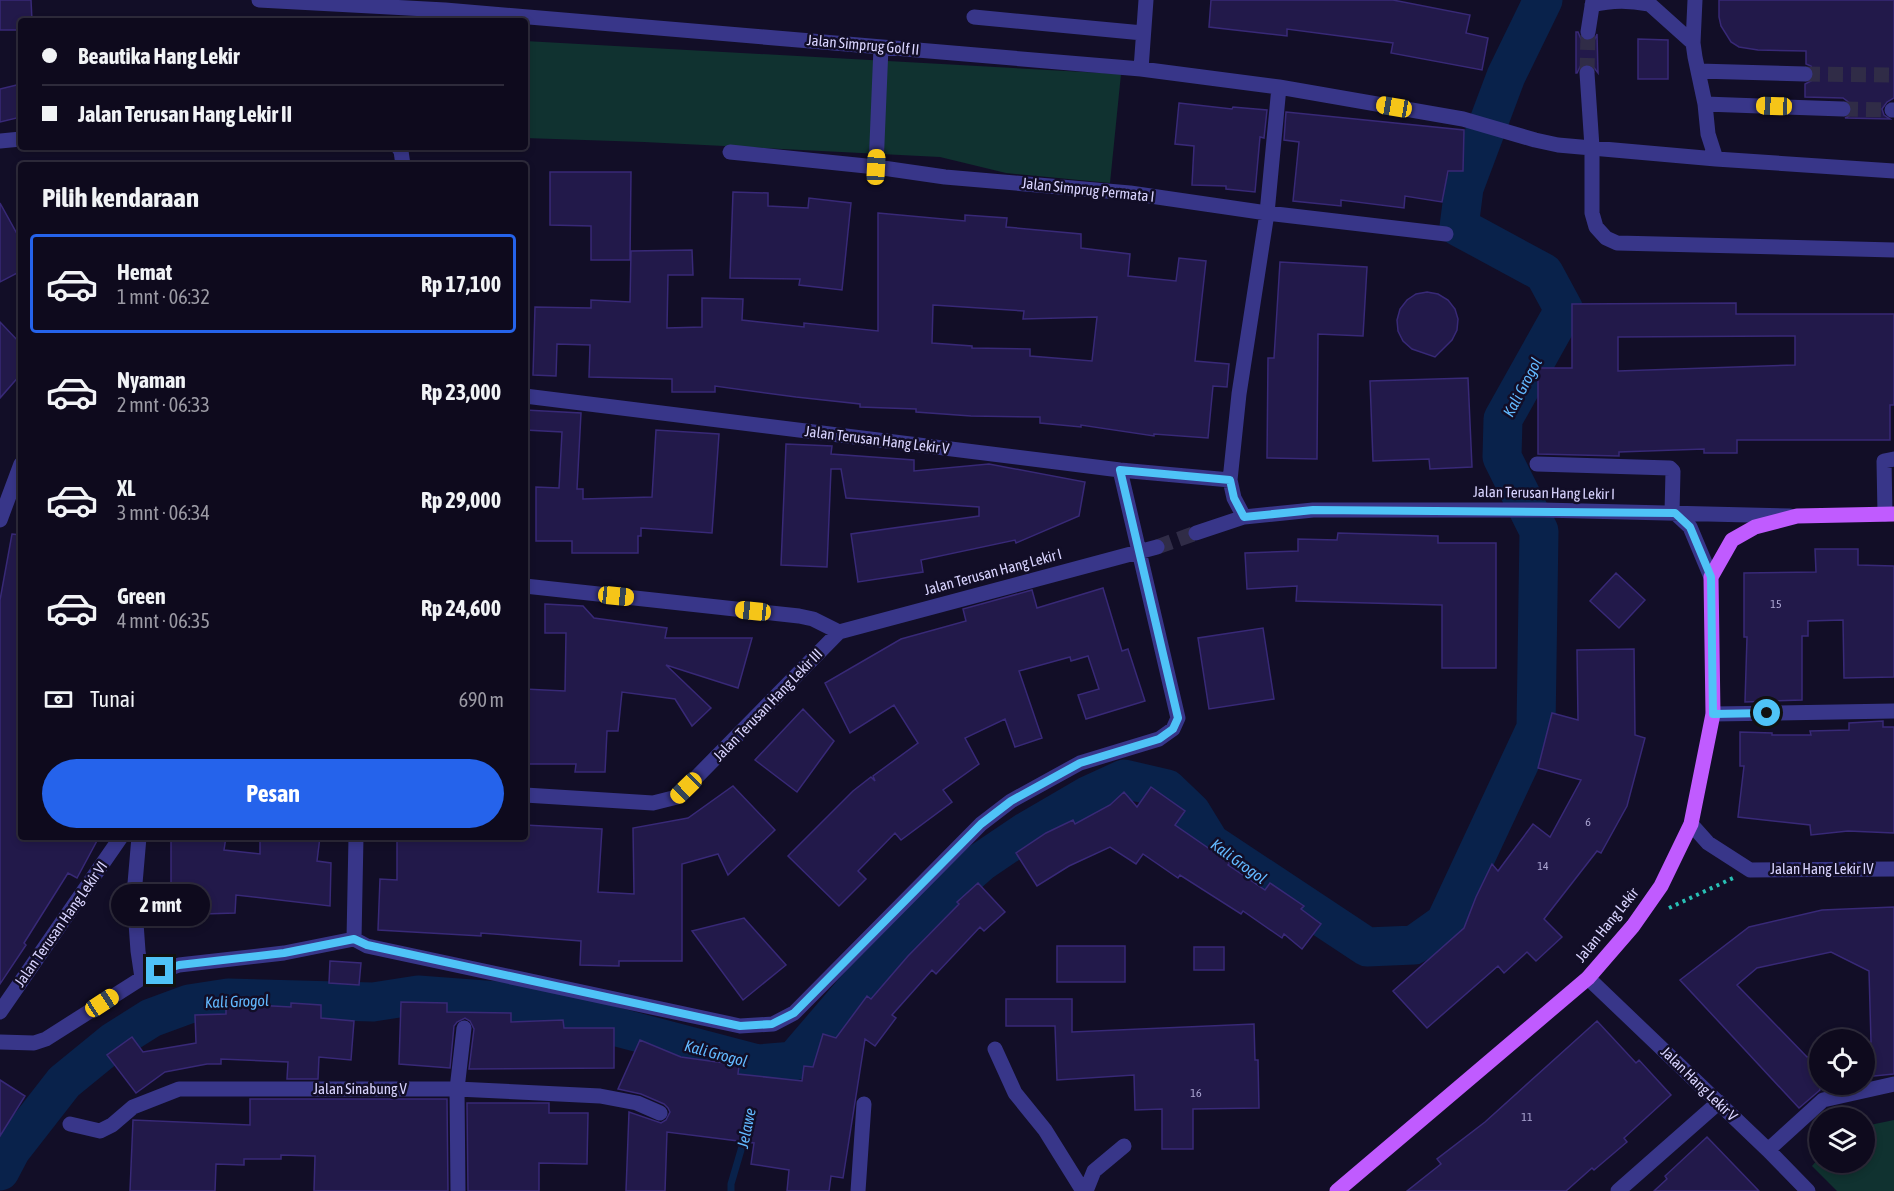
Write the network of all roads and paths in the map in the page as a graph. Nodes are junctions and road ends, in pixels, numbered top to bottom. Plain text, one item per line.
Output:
1 (259, 0) edge
2 (1146, 0) edge
3 (1695, 0) edge
4 (1593, 2) edge
5 (1647, 2) edge
6 (400, 3) edge
7 (429, 15) edge
8 (974, 17) dead end
9 (494, 18) edge
10 (528, 20) edge
11 (1588, 32) tunnel mouth
12 (1143, 33) junction
13 (1693, 43) junction
14 (881, 47) junction
15 (1141, 69) junction
16 (1698, 71) junction
17 (1587, 73) tunnel mouth
18 (1806, 74) tunnel mouth
19 (1279, 87) junction
20 (1705, 104) junction
21 (1843, 109) tunnel mouth
22 (18, 139) edge
23 (0, 141) edge
24 (1592, 147) junction
25 (730, 152) dead end
26 (1716, 159) junction
27 (876, 167) junction
28 (1894, 171) edge
29 (1267, 213) junction
30 (1446, 234) dead end
31 (1894, 250) edge
32 (528, 396) edge
33 (1894, 459) edge
34 (1537, 464) dead end
35 (1120, 470) junction
36 (18, 472) edge
37 (1230, 480) junction
38 (1674, 513) junction
39 (1889, 514) edge
40 (1797, 516) junction
41 (1244, 517) junction
42 (0, 520) edge
43 (1196, 533) tunnel mouth
44 (1157, 547) tunnel mouth
45 (1138, 553) junction
46 (1711, 577) junction
47 (528, 586) edge
48 (839, 632) junction
49 (1894, 711) edge
50 (1713, 714) junction
51 (528, 795) edge
52 (1691, 824) junction
53 (119, 840) edge
54 (139, 840) edge
55 (356, 840) edge
56 (1894, 869) edge
57 (1750, 870) junction
58 (1663, 911) dead end
59 (354, 939) junction
60 (142, 978) junction
61 (1588, 978) junction
62 (0, 1012) edge
63 (464, 1028) dead end
64 (0, 1042) edge
65 (994, 1049) dead end
66 (1894, 1084) edge
67 (457, 1089) junction
68 (1719, 1102) junction
69 (864, 1104) dead end
70 (660, 1113) dead end
71 (70, 1124) dead end
72 (1124, 1146) dead end
73 (1768, 1150) junction
74 (458, 1191) edge
75 (858, 1191) edge
76 (1084, 1191) edge
77 (1337, 1191) edge
78 (1618, 1191) edge
79 (1808, 1191) edge

1 - 6 street, Jalan Simprug Golf II
2 - 12 street
3 - 13 street
4 - 5 street
4 - 11 street
5 - 13 street
6 - 7 street, Jalan Simprug Golf II
7 - 9 street, Jalan Simprug Golf II
8 - 12 street
10 - 14 street, Jalan Simprug Golf II
12 - 15 street
13 - 16 street
14 - 15 street, Jalan Simprug Golf II
14 - 27 street
15 - 19 street, Jalan Simprug Golf II
16 - 18 street
16 - 20 street
17 - 24 street
19 - 24 street, Jalan Simprug Golf II
19 - 29 street
20 - 21 street
20 - 26 street
22 - 23 street
24 - 26 street
24 - 31 street
25 - 27 street, Jalan Simprug Permata I
26 - 28 street
27 - 29 street, Jalan Simprug Permata I
29 - 30 street, Jalan Simprug Permata I
29 - 37 street
32 - 35 street, Jalan Terusan Hang Lekir V
33 - 39 street
34 - 38 street
35 - 37 street, Jalan Terusan Hang Lekir V
35 - 45 street
36 - 42 street
37 - 41 street
38 - 40 street, Jalan Terusan Hang Lekir I
38 - 41 street, Jalan Terusan Hang Lekir I
38 - 46 street, Jalan Hang Lekir
39 - 40 main road, Jalan Terusan Hang Lekir I
40 - 46 main road
41 - 43 street, Jalan Terusan Hang Lekir I
44 - 45 street, Jalan Terusan Hang Lekir I
45 - 48 street, Jalan Terusan Hang Lekir I
45 - 59 street
46 - 50 main road, Jalan Hang Lekir
47 - 48 street
48 - 51 street, Jalan Terusan Hang Lekir III
49 - 50 street
50 - 52 main road, Jalan Hang Lekir
52 - 57 street, Jalan Hang Lekir IV
52 - 61 main road, Jalan Hang Lekir
53 - 62 street, Jalan Terusan Hang Lekir VI
54 - 60 street
55 - 59 street
56 - 57 street, Jalan Hang Lekir IV
57 - 58 path, Jalan Hang Lekir IV
59 - 60 street
60 - 64 street
61 - 68 street, Jalan Hang Lekir V
61 - 77 main road, Jalan Hang Lekir
63 - 67 street
65 - 76 street
66 - 73 street
67 - 70 street, Jalan Sinabung V
67 - 71 street, Jalan Sinabung V
67 - 74 street
68 - 73 street, Jalan Hang Lekir V
68 - 78 street
69 - 75 street
72 - 76 street
73 - 79 street, Jalan Hang Lekir V

